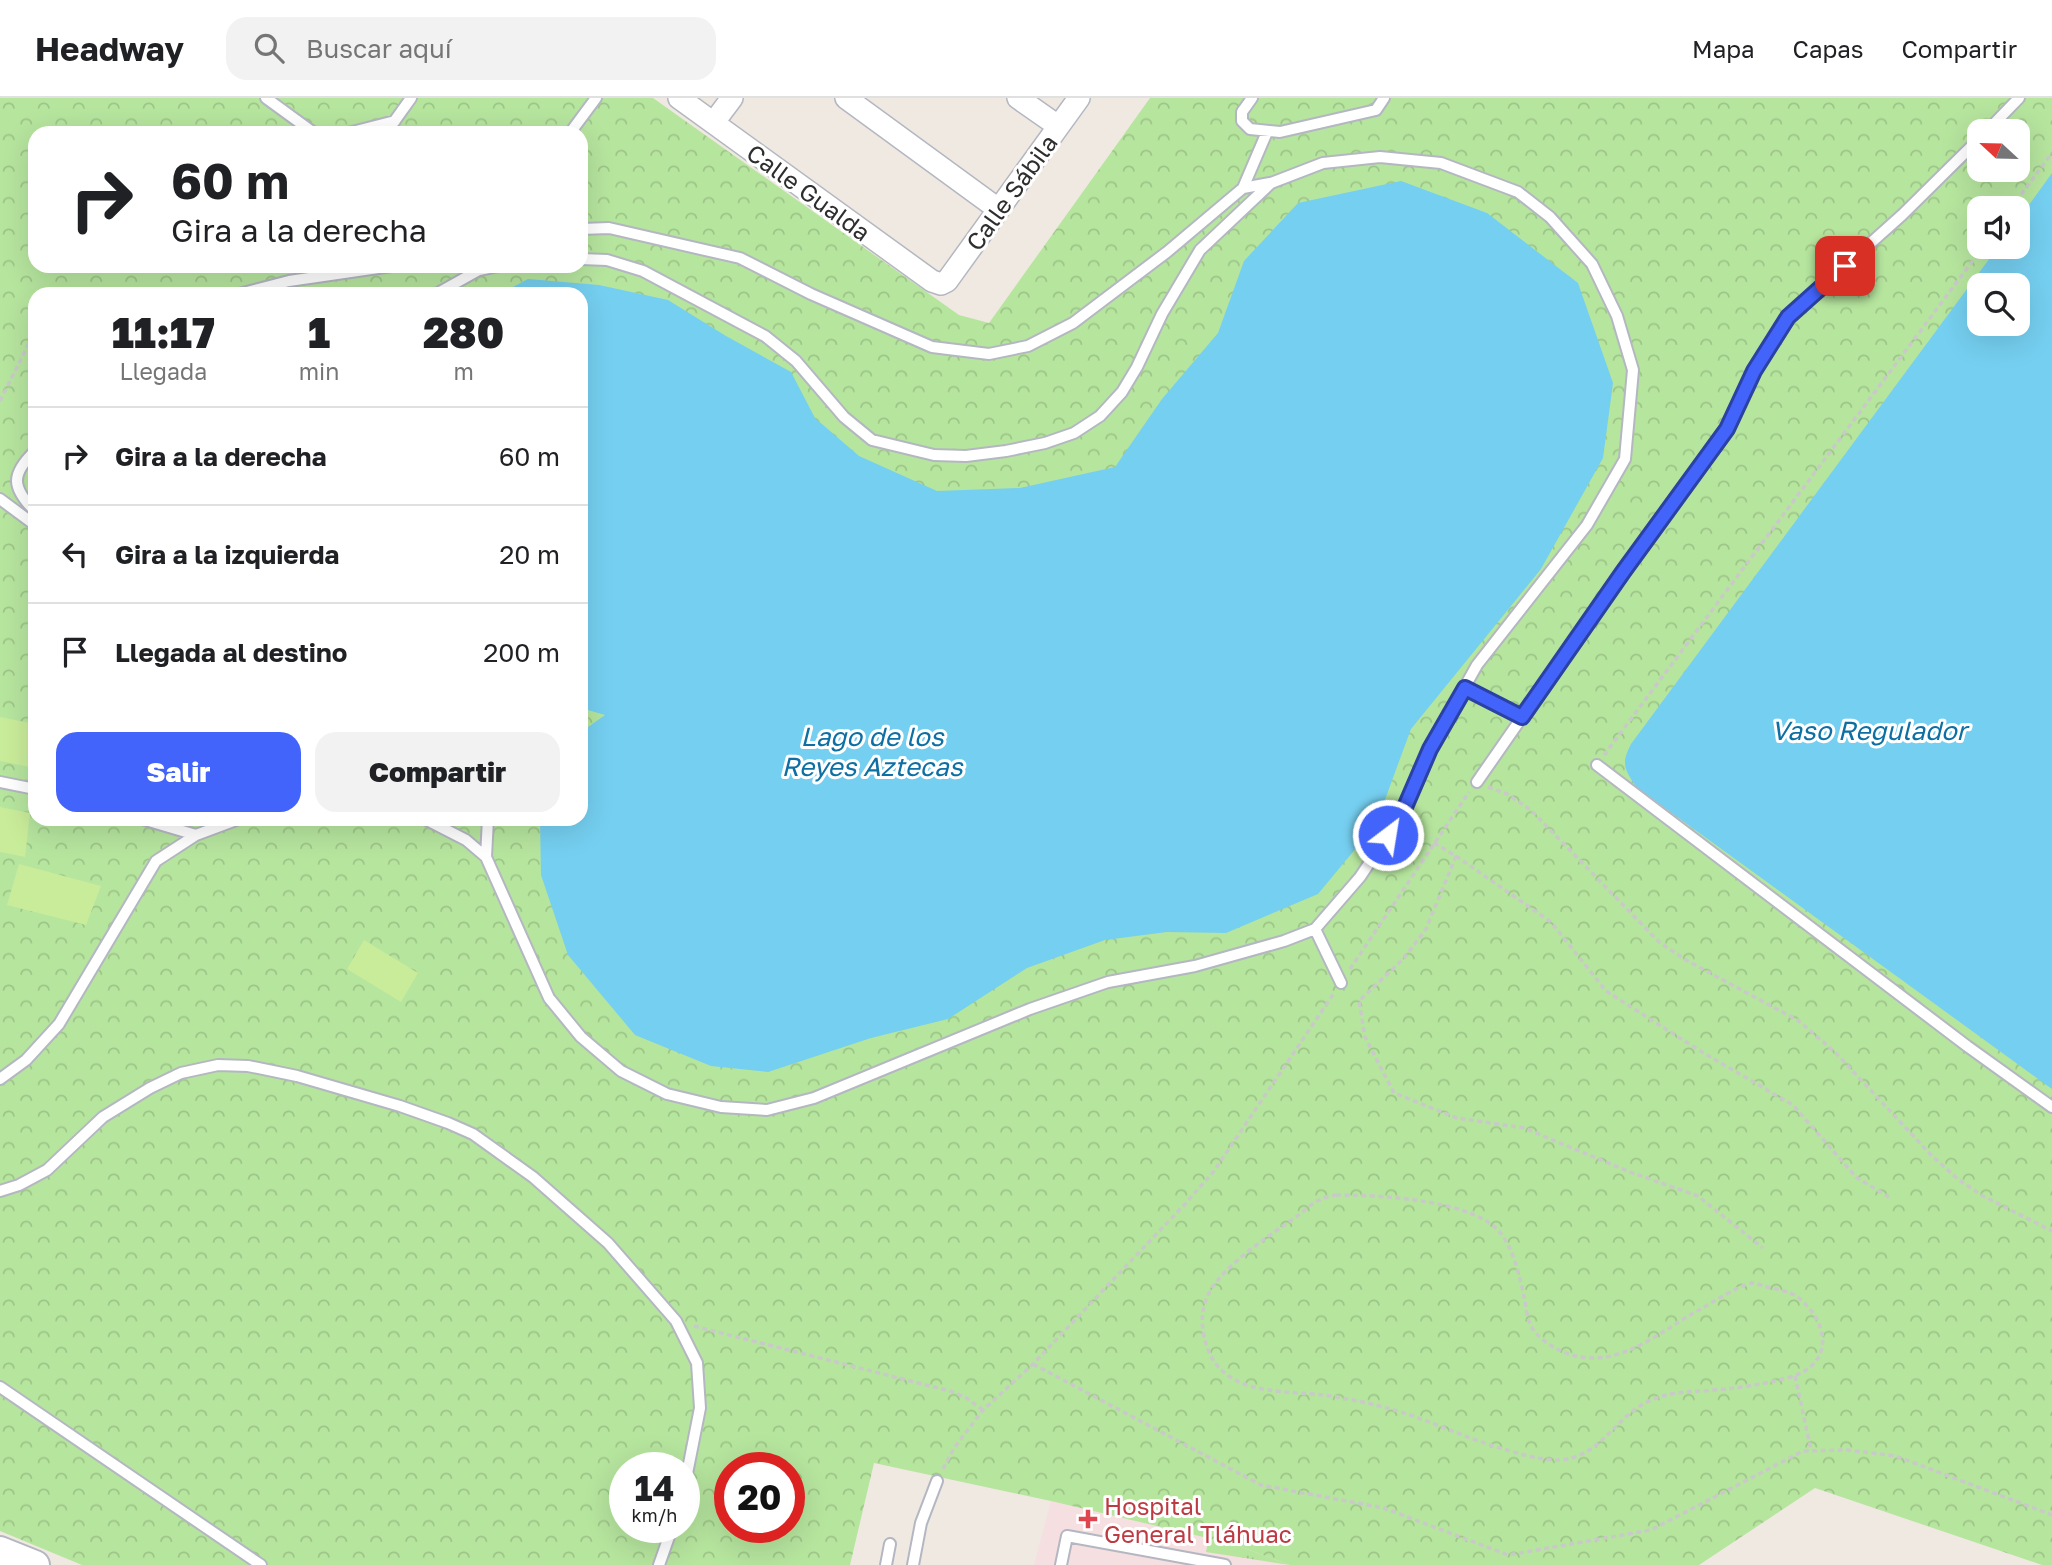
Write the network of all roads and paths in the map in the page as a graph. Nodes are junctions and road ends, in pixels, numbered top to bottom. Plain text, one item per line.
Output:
1 (266, 98) edge
2 (411, 98) edge
3 (596, 98) edge
4 (679, 98) edge
5 (846, 98) edge
6 (1018, 98) edge
7 (1079, 98) edge
8 (1252, 98) edge
9 (1384, 98) edge
10 (2019, 98) edge
11 (1999, 119) edge
12 (395, 121) junction
13 (304, 126) edge
14 (375, 126) edge
15 (391, 126) edge
16 (575, 126) edge
17 (1058, 126) junction
18 (1267, 132) junction
19 (1967, 151) edge
20 (2052, 153) edge
21 (1271, 183) junction
22 (1244, 188) junction
23 (2020, 196) edge
24 (998, 209) junction
25 (588, 229) edge
26 (588, 259) edge
27 (1974, 259) edge
28 (344, 273) edge
29 (469, 273) edge
30 (941, 284) joint
31 (266, 287) edge
32 (447, 287) edge
33 (28, 345) edge
34 (0, 401) edge
35 (28, 458) edge
36 (0, 499) edge
37 (28, 503) edge
38 (28, 521) edge
39 (1465, 688) junction
40 (1522, 717) junction
41 (1597, 765) joint
42 (0, 782) edge
43 (1477, 782) junction
44 (28, 788) edge
45 (166, 826) edge
46 (220, 826) edge
47 (439, 826) edge
48 (488, 826) edge
49 (196, 835) junction
50 (1434, 843) junction
51 (1456, 856) junction
52 (486, 857) junction
53 (1315, 929) junction
54 (1341, 983) junction
55 (0, 1079) edge
56 (2052, 1107) edge
57 (0, 1191) edge
58 (1892, 1199) dead end
59 (2052, 1231) edge
60 (1763, 1248) dead end
61 (676, 1321) junction
62 (1033, 1364) junction
63 (1796, 1376) junction
64 (0, 1387) edge
65 (983, 1410) junction
66 (1811, 1450) junction
67 (691, 1452) edge
68 (937, 1481) joint
69 (2052, 1515) edge
70 (667, 1543) edge
71 (890, 1544) dead end
72 (0, 1551) edge
73 (35, 1565) edge
74 (261, 1565) edge
75 (659, 1565) edge
76 (886, 1565) edge
77 (913, 1565) edge
78 (1061, 1565) edge
79 (1225, 1565) edge

1 - 13 lane
2 - 12 lane
3 - 16 lane
4 - 30 street, Calle Gualda
5 - 24 street
6 - 17 street
7 - 17 street, Calle Sábila
8 - 18 lane
9 - 18 lane
10 - 11 lane
12 - 14 lane
12 - 15 lane
17 - 24 street, Calle Sábila
18 - 22 lane
19 - 40 lane
20 - 23 path
21 - 22 lane
21 - 26 lane
21 - 39 lane
22 - 25 lane
24 - 30 street, Calle Sábila
27 - 41 path
28 - 31 lane
29 - 32 lane
33 - 34 path
35 - 37 lane
36 - 38 lane
39 - 40 lane
39 - 53 lane
40 - 43 lane
41 - 56 lane
42 - 44 lane
43 - 50 path
43 - 59 path
45 - 49 lane
46 - 49 lane
47 - 52 lane
48 - 52 lane
49 - 55 lane
50 - 51 path
50 - 54 path
51 - 58 path
51 - 60 path
52 - 53 lane
53 - 54 lane
54 - 62 path
57 - 61 lane
61 - 65 path
61 - 67 lane
62 - 65 path
62 - 66 path
63 - 63 path
63 - 66 path
64 - 74 lane
65 - 68 path
66 - 69 path
68 - 77 lane
70 - 75 lane
71 - 76 lane
72 - 73 main road
78 - 79 lane

